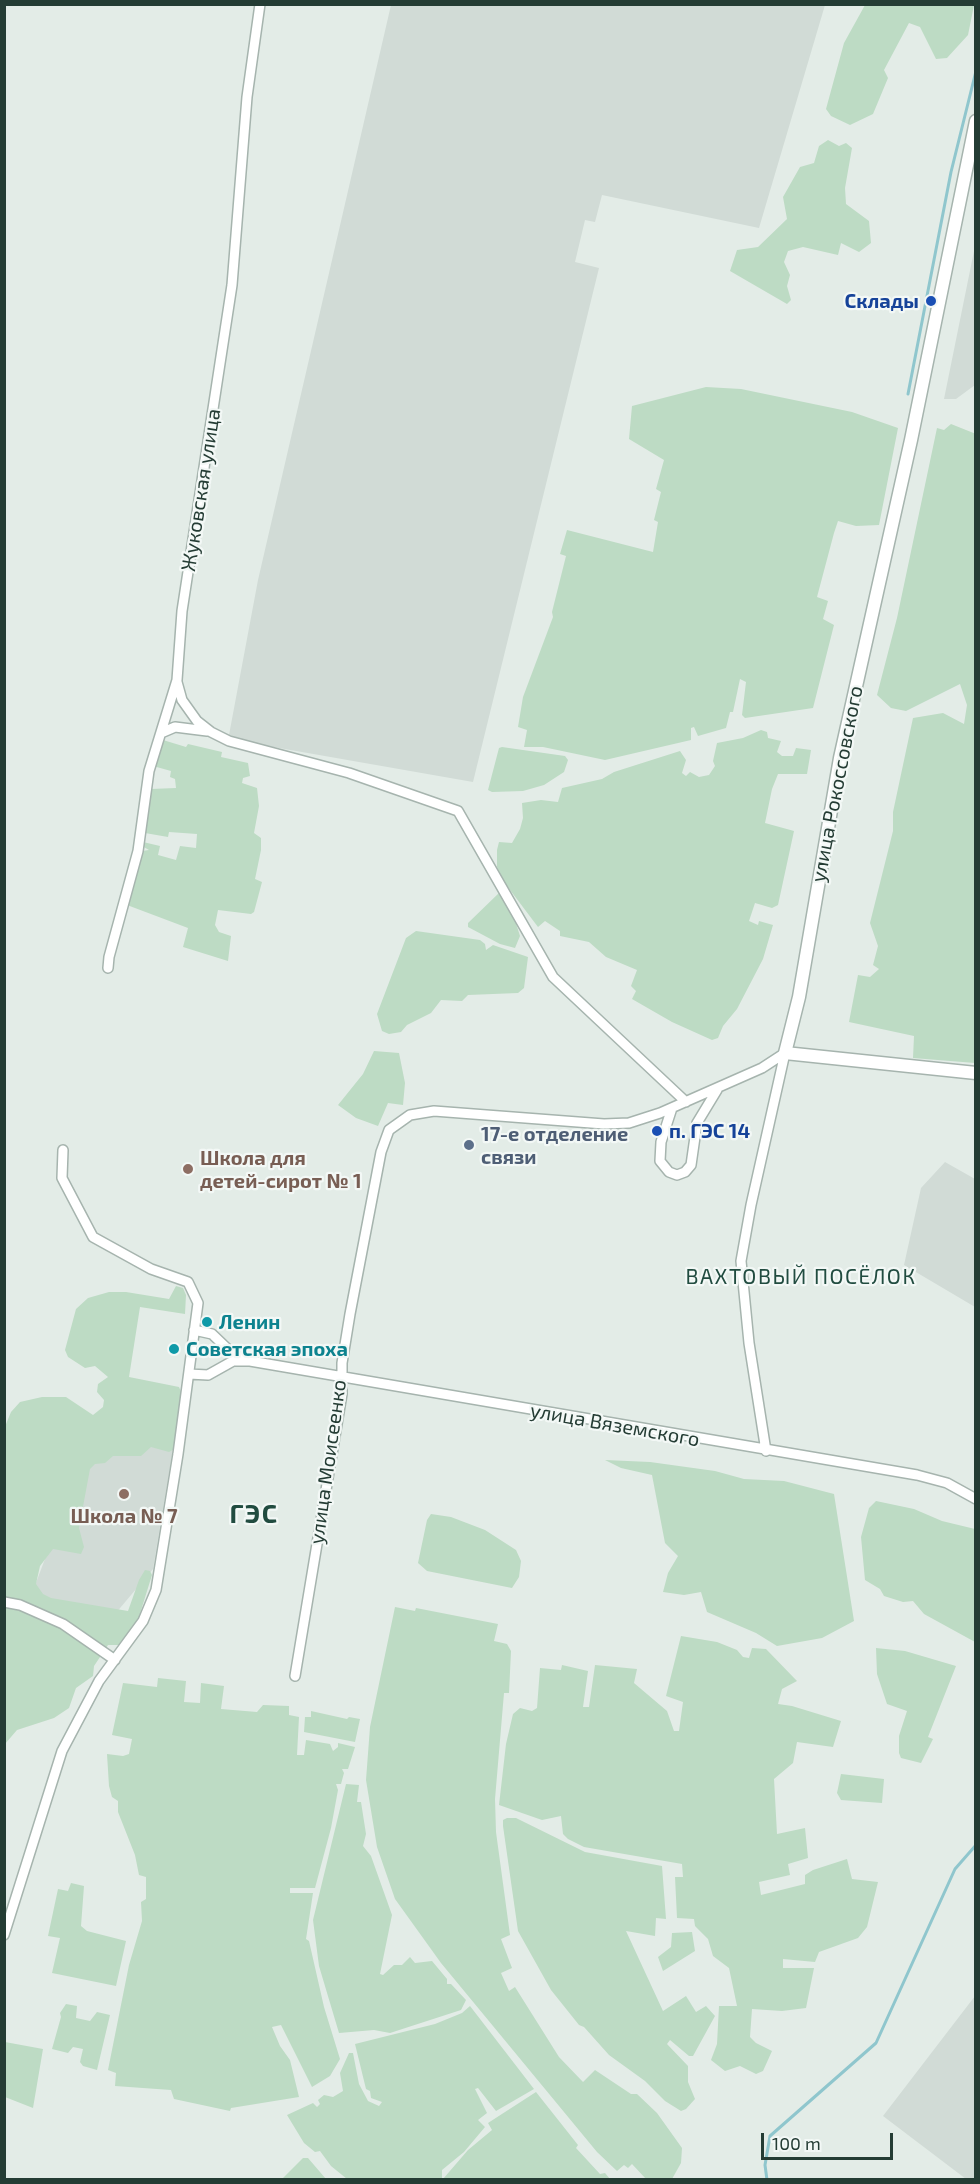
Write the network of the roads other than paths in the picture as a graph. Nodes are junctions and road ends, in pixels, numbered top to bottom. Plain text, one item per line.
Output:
1 (260, 4) edge
2 (975, 121) edge
3 (177, 680) junction
4 (211, 732) junction
5 (161, 733) junction
6 (108, 968) dead end
7 (785, 1053) junction
8 (975, 1073) edge
9 (720, 1087) junction
10 (686, 1102) junction
11 (672, 1108) junction
12 (63, 1150) dead end
13 (195, 1330) junction
14 (223, 1344) junction
15 (250, 1361) junction
16 (220, 1368) junction
17 (189, 1374) junction
18 (342, 1378) junction
19 (766, 1451) junction
20 (975, 1499) edge
21 (4, 1602) edge
22 (115, 1660) junction
23 (295, 1676) dead end
24 (4, 1935) edge

1 - 3 street, Жуковская улица
2 - 7 street, улица Рокоссовского
3 - 4 street
3 - 5 street, Жуковская улица
4 - 5 street
4 - 10 street
5 - 6 street, Жуковская улица
7 - 8 street
7 - 9 street, улица Моисеенко
7 - 19 street, улица Рокоссовского
9 - 10 street, улица Моисеенко
9 - 11 street
10 - 11 street, улица Моисеенко
11 - 18 street, улица Моисеенко
12 - 13 street
13 - 14 street
13 - 17 street
14 - 15 street
14 - 16 street
15 - 16 street
15 - 18 street, улица Вяземского
16 - 17 street
17 - 22 street
18 - 19 street, улица Вяземского
18 - 23 street, улица Моисеенко
19 - 20 street, улица Вяземского
21 - 22 street
22 - 24 street

